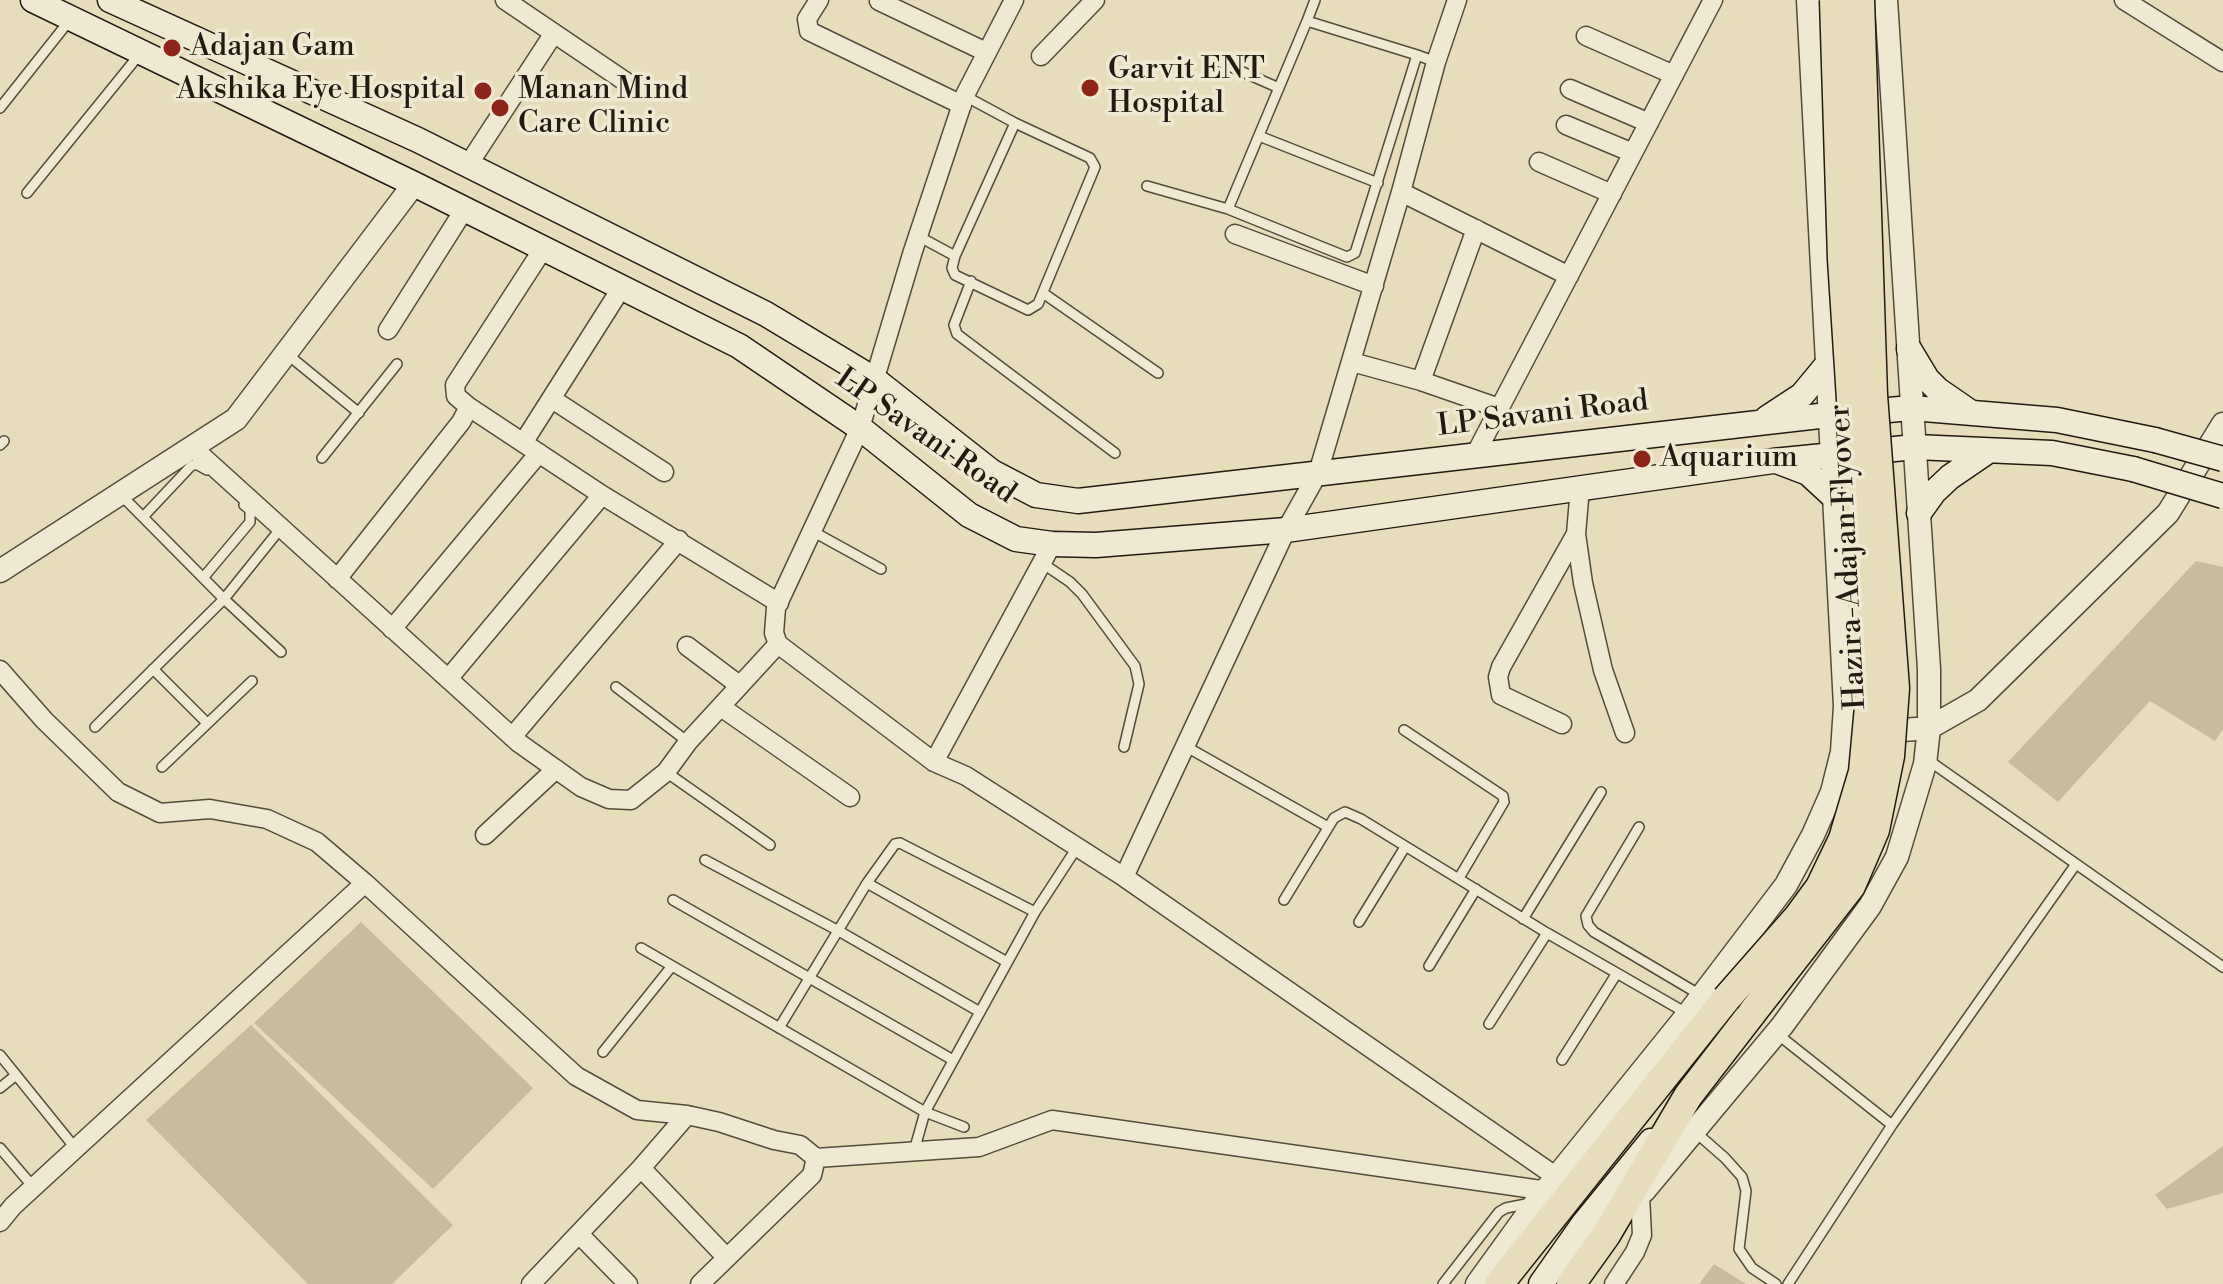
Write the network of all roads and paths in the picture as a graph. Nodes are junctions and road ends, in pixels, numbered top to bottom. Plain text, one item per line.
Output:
1 (33, 0) edge
2 (505, 0) edge
3 (819, 0) edge
4 (1014, 0) edge
5 (1095, 0) edge
6 (1315, 0) edge
7 (1457, 0) edge
8 (1713, 0) edge
9 (1808, 0) edge
10 (1834, 0) edge
11 (1860, 0) edge
12 (1886, 0) edge
13 (2124, 0) edge
14 (117, 1) edge
15 (879, 1) edge
16 (71, 18) junction
17 (1307, 21) junction
18 (554, 33) junction
19 (1586, 36) dead end
20 (986, 52) junction
21 (142, 53) junction
22 (1417, 55) junction
23 (1041, 56) dead end
24 (1220, 62) dead end
25 (1436, 62) junction
26 (2223, 62) edge
27 (1674, 75) junction
28 (629, 84) dead end
29 (1279, 88) junction
30 (1570, 89) dead end
31 (964, 100) junction
32 (0, 108) edge
33 (1015, 123) junction
34 (1649, 123) junction
35 (1566, 125) dead end
36 (1259, 136) junction
37 (1633, 153) junction
38 (1539, 162) dead end
39 (468, 165) junction
40 (1378, 183) junction
41 (414, 184) junction
42 (1147, 186) dead end
43 (1401, 192) junction
44 (27, 193) dead end
45 (1612, 194) junction
46 (1228, 209) junction
47 (464, 210) junction
48 (1476, 229) junction
49 (1235, 234) dead end
50 (918, 236) junction
51 (543, 249) junction
52 (955, 256) junction
53 (1569, 276) junction
54 (971, 281) junction
55 (1374, 286) junction
56 (622, 287) junction
57 (1043, 293) junction
58 (388, 330) dead end
59 (1909, 349) junction
60 (286, 353) junction
61 (1352, 362) junction
62 (397, 364) dead end
63 (1826, 366) junction
64 (1158, 373) dead end
65 (874, 379) junction
66 (1421, 381) junction
67 (552, 399) junction
68 (469, 407) junction
69 (1499, 408) junction
70 (1912, 408) junction
71 (359, 413) junction
72 (1973, 413) junction
73 (1828, 415) junction
74 (1757, 423) junction
75 (2223, 424) edge
76 (860, 428) junction
77 (192, 447) junction
78 (1915, 447) junction
79 (531, 448) junction
80 (1988, 451) junction
81 (1115, 453) dead end
82 (1475, 455) junction
83 (1831, 455) junction
84 (322, 458) dead end
85 (2223, 459) edge
86 (1773, 461) junction
87 (664, 472) dead end
88 (1318, 473) junction
89 (1580, 488) junction
90 (120, 494) junction
91 (602, 495) junction
92 (1833, 496) junction
93 (2223, 496) edge
94 (1919, 513) junction
95 (143, 517) junction
96 (282, 528) junction
97 (1286, 530) junction
98 (812, 531) junction
99 (1576, 534) junction
100 (679, 540) junction
101 (1047, 554) junction
102 (881, 569) dead end
103 (0, 571) edge
104 (203, 578) junction
105 (337, 579) junction
106 (224, 599) junction
107 (779, 603) junction
108 (392, 629) junction
109 (778, 644) junction
110 (687, 646) dead end
111 (281, 652) dead end
112 (153, 669) junction
113 (0, 670) edge
114 (448, 679) junction
115 (252, 681) dead end
116 (739, 685) junction
117 (616, 687) dead end
118 (721, 707) junction
119 (207, 723) junction
120 (1562, 724) dead end
121 (95, 727) dead end
122 (1929, 728) junction
123 (1404, 730) dead end
124 (1625, 733) dead end
125 (1843, 734) junction
126 (512, 737) junction
127 (688, 742) junction
128 (1185, 746) junction
129 (1124, 747) dead end
130 (1926, 758) junction
131 (934, 762) junction
132 (162, 767) dead end
133 (556, 769) junction
134 (666, 772) junction
135 (1601, 792) dead end
136 (850, 797) dead end
137 (1328, 827) junction
138 (1639, 827) dead end
139 (485, 835) dead end
140 (770, 845) dead end
141 (1078, 846) junction
142 (1405, 847) junction
143 (705, 860) dead end
144 (2076, 864) junction
145 (1124, 877) junction
146 (1459, 878) junction
147 (365, 883) junction
148 (867, 883) junction
149 (1476, 889) junction
150 (673, 900) dead end
151 (1284, 900) dead end
152 (1035, 912) junction
153 (1523, 919) junction
154 (1359, 922) dead end
155 (837, 930) junction
156 (1547, 933) junction
157 (641, 948) dead end
158 (1007, 962) junction
159 (672, 966) junction
160 (1429, 966) dead end
161 (2223, 967) edge
162 (1617, 973) junction
163 (809, 978) junction
164 (1705, 1003) junction
165 (980, 1012) junction
166 (1489, 1024) dead end
167 (779, 1028) junction
168 (1776, 1033) junction
169 (603, 1052) dead end
170 (0, 1055) edge
171 (953, 1060) junction
172 (1562, 1060) dead end
173 (16, 1075) junction
174 (1659, 1084) junction
175 (0, 1088) edge
176 (925, 1112) junction
177 (687, 1115) junction
178 (1892, 1125) junction
179 (964, 1127) dead end
180 (1692, 1130) junction
181 (0, 1148) edge
182 (76, 1149) junction
183 (914, 1151) junction
184 (816, 1158) junction
185 (641, 1168) junction
186 (34, 1188) junction
187 (1548, 1190) junction
188 (1640, 1196) junction
189 (6, 1209) edge
190 (0, 1222) edge
191 (1595, 1229) junction
192 (579, 1234) junction
193 (727, 1258) junction
194 (531, 1284) edge
195 (628, 1284) edge
196 (700, 1284) edge
197 (1443, 1284) edge
198 (1477, 1284) edge
199 (1499, 1284) edge
200 (1541, 1284) edge
201 (1571, 1284) edge
202 (1614, 1284) edge
203 (1776, 1284) edge
204 (1788, 1284) edge

1 - 16 main road, LP Savani Road
2 - 18 street
3 - 31 street
4 - 20 street
5 - 23 street
6 - 17 lane
7 - 25 street
8 - 27 street
9 - 63 street
10 - 164 highway, Hazira-Adajan Flyover, bridge
11 - 191 highway, Hazira-Adajan Flyover, bridge
12 - 59 street
13 - 26 street
14 - 39 main road, LP Savani Road
15 - 20 street
16 - 21 main road, LP Savani Road
16 - 32 lane
17 - 22 lane
17 - 29 lane
18 - 28 street
18 - 39 street
19 - 27 street
20 - 31 street
21 - 41 main road, LP Savani Road
21 - 44 lane
22 - 25 lane
22 - 40 lane
24 - 29 lane
25 - 43 street
27 - 34 street
29 - 36 lane
30 - 34 street
31 - 33 lane
31 - 50 street
33 - 52 lane
33 - 57 lane
34 - 37 street
35 - 37 street
36 - 40 lane
36 - 46 lane
37 - 45 street
38 - 45 street
39 - 65 main road, LP Savani Road
40 - 46 lane
41 - 47 main road, LP Savani Road
41 - 60 street
42 - 46 lane
43 - 48 street
43 - 55 street
45 - 53 street
47 - 51 main road, LP Savani Road
47 - 58 street
48 - 53 street
48 - 66 street
49 - 55 street
50 - 52 lane
50 - 65 street
51 - 56 main road, LP Savani Road
51 - 68 street
52 - 54 lane
53 - 69 street
54 - 57 lane
54 - 81 lane
55 - 61 street
56 - 67 street
56 - 76 main road, LP Savani Road
57 - 64 lane
59 - 70 street
59 - 72 main road
60 - 71 lane
60 - 77 street
61 - 66 street
61 - 88 street
62 - 71 lane
63 - 73 street
63 - 74 main road
65 - 76 street
65 - 88 main road, LP Savani Road
66 - 69 street
67 - 79 street
67 - 87 street
68 - 79 street
68 - 105 street
69 - 82 street
70 - 72 main road, LP Savani Road
70 - 73 main road, LP Savani Road
70 - 78 street
71 - 84 lane
72 - 85 main road, LP Savani Road, bridge
73 - 74 main road, LP Savani Road
73 - 83 street
74 - 82 main road, LP Savani Road
75 - 122 street
76 - 98 street
76 - 101 main road, LP Savani Road
77 - 90 street
77 - 96 street
78 - 80 main road, LP Savani Road
78 - 83 main road, LP Savani Road
78 - 94 street
79 - 91 street
79 - 108 street
80 - 93 main road, LP Savani Road, bridge
80 - 94 main road
82 - 88 main road, LP Savani Road
83 - 86 main road, LP Savani Road
83 - 92 street
86 - 89 main road, LP Savani Road
86 - 92 main road
88 - 97 street
89 - 97 main road, LP Savani Road
89 - 99 street
90 - 95 lane
90 - 103 street
91 - 100 street
91 - 114 street
92 - 125 street
94 - 122 street
95 - 104 lane
95 - 104 lane
96 - 105 street
96 - 106 lane
97 - 101 main road, LP Savani Road
97 - 128 street
98 - 102 lane
98 - 107 street
99 - 120 street
99 - 124 street
100 - 107 street
100 - 126 street
101 - 129 lane
101 - 131 street
104 - 106 lane
105 - 108 street
106 - 111 lane
106 - 112 lane
107 - 109 street
108 - 114 street
109 - 116 street
109 - 131 street
110 - 116 street
112 - 119 lane
112 - 121 lane
113 - 147 street
114 - 126 street
115 - 119 lane
116 - 118 street
117 - 127 lane
118 - 127 street
118 - 136 street
119 - 132 lane
122 - 125 street
122 - 130 street
123 - 146 lane
125 - 164 street
126 - 133 street
127 - 134 street
128 - 137 lane
128 - 145 street
130 - 144 lane
130 - 168 street
131 - 141 street
133 - 134 street
133 - 139 street
134 - 140 lane
135 - 153 lane
137 - 142 lane
137 - 151 lane
138 - 164 lane
141 - 145 street
141 - 152 lane
142 - 146 lane
142 - 154 lane
143 - 155 lane
144 - 161 lane
144 - 178 lane
145 - 187 street
146 - 149 lane
147 - 177 street
147 - 182 street
148 - 152 lane
148 - 155 lane
148 - 158 lane
149 - 153 lane
149 - 160 lane
150 - 163 lane
152 - 158 lane
153 - 156 lane
155 - 163 lane
155 - 165 lane
156 - 162 lane
156 - 166 lane
157 - 159 lane
158 - 165 lane
159 - 167 lane
159 - 169 lane
162 - 164 lane
162 - 172 lane
163 - 167 lane
163 - 171 lane
164 - 174 highway, Hazira-Adajan Flyover
164 - 187 street
165 - 171 lane
167 - 176 lane
168 - 178 lane
168 - 180 street
170 - 173 lane
171 - 176 lane
173 - 175 lane
173 - 182 lane
174 - 191 main road
174 - 199 highway, Hazira-Adajan Flyover
176 - 179 lane
176 - 183 lane
177 - 184 street
177 - 185 street
178 - 204 lane
180 - 188 street
180 - 203 lane
181 - 186 lane
182 - 186 street
183 - 184 street
183 - 187 street
184 - 193 street
185 - 192 street
185 - 193 street
186 - 189 street
187 - 197 lane
187 - 198 street
188 - 191 street
188 - 202 street
189 - 190 street
191 - 200 main road
191 - 201 highway, Hazira-Adajan Flyover
192 - 194 street
192 - 195 street
193 - 196 street

